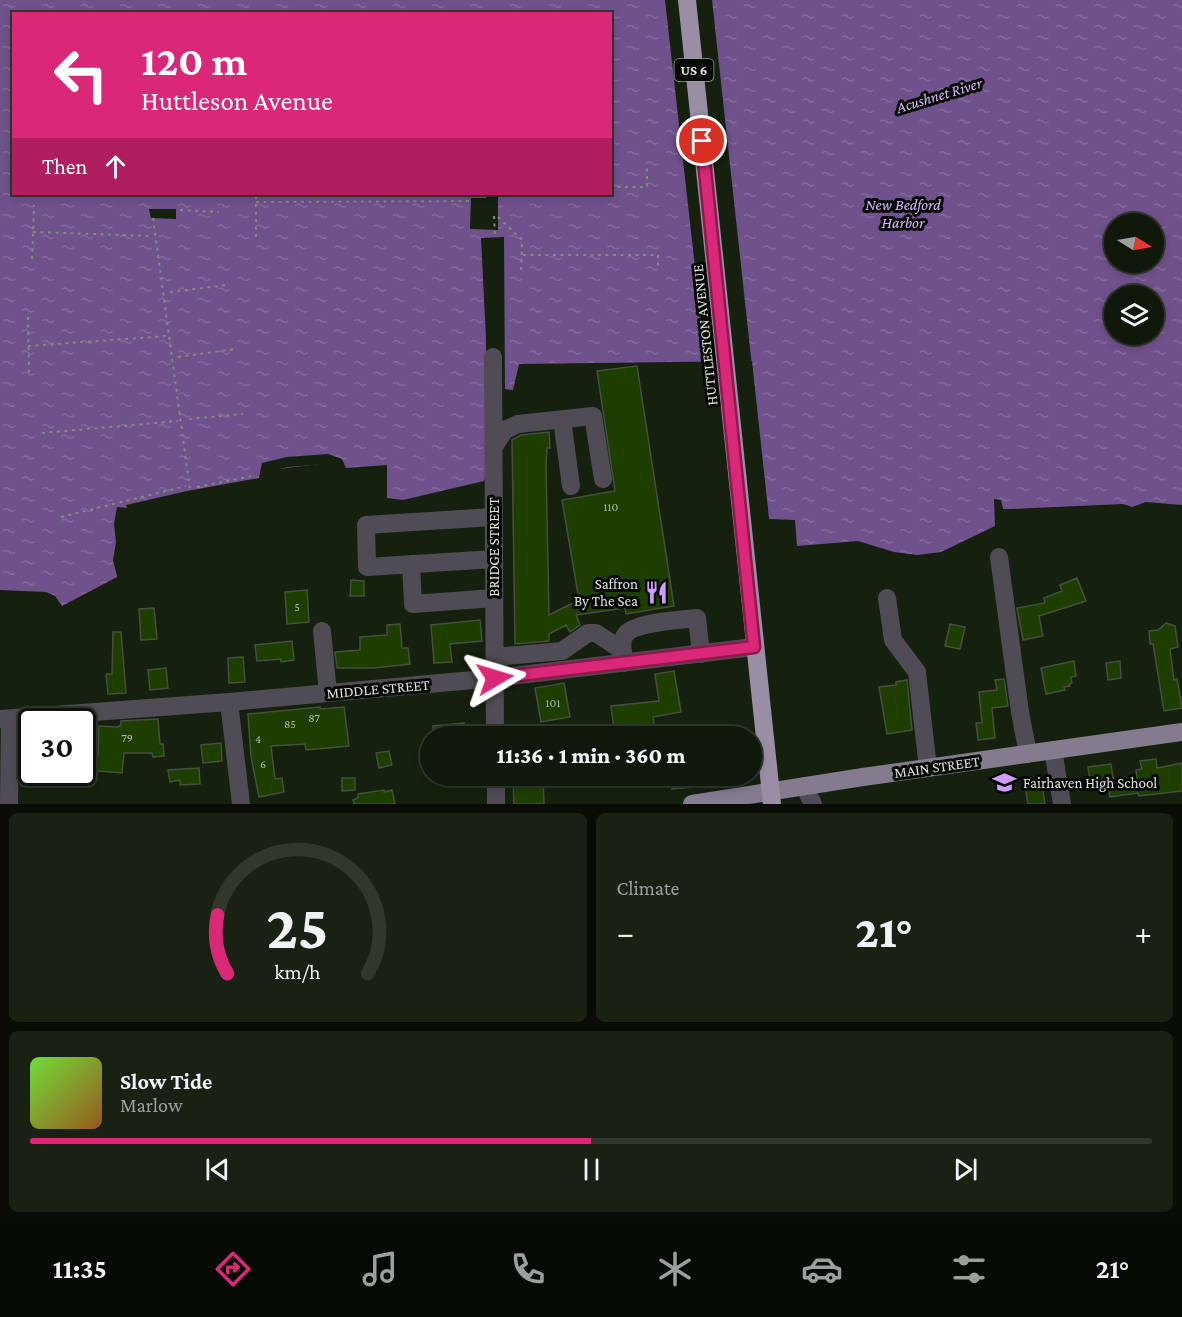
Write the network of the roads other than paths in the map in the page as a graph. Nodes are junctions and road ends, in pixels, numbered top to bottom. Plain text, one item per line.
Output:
1 (687, 0) edge
2 (493, 357) dead end
3 (562, 420) junction
4 (493, 448) junction
5 (603, 479) dead end
6 (571, 486) dead end
7 (494, 517) junction
8 (999, 557) dead end
9 (494, 559) junction
10 (411, 564) junction
11 (494, 598) junction
12 (887, 598) dead end
13 (322, 631) dead end
14 (754, 647) junction
15 (701, 654) junction
16 (495, 657) junction
17 (623, 657) junction
18 (495, 678) junction
19 (328, 693) junction
20 (229, 702) junction
21 (5, 718) edge
22 (495, 726) edge
23 (1182, 732) edge
24 (1053, 750) junction
25 (1029, 754) junction
26 (928, 768) junction
27 (496, 786) edge
28 (804, 786) junction
29 (771, 798) edge
30 (9, 804) edge
31 (241, 804) edge
32 (496, 804) edge
33 (692, 804) edge
34 (813, 804) edge
35 (1062, 804) edge

1 - 14 highway, HUTTLESTON AVENUE / US 6
2 - 4 street, BRIDGE STREET
3 - 4 street
3 - 5 street
3 - 6 street
4 - 7 street, BRIDGE STREET
7 - 9 street, BRIDGE STREET
7 - 10 street
8 - 25 street
9 - 10 street
9 - 11 street, BRIDGE STREET
10 - 11 street
11 - 16 street, BRIDGE STREET
12 - 26 street
13 - 19 street
14 - 15 street, MIDDLE STREET
14 - 29 highway, US 6
15 - 17 street, MIDDLE STREET
15 - 17 street
16 - 17 street
16 - 18 street, BRIDGE STREET
17 - 18 street, MIDDLE STREET
18 - 19 street, MIDDLE STREET
18 - 22 street, BRIDGE STREET
19 - 20 street, MIDDLE STREET
20 - 21 street, MIDDLE STREET
20 - 31 street
21 - 30 street
23 - 24 main road, MAIN STREET
24 - 25 main road, MAIN STREET
24 - 35 street
25 - 26 main road, MAIN STREET
26 - 28 main road, MAIN STREET
27 - 32 street
28 - 29 main road, MAIN STREET
28 - 34 street
29 - 33 main road, MAIN STREET

